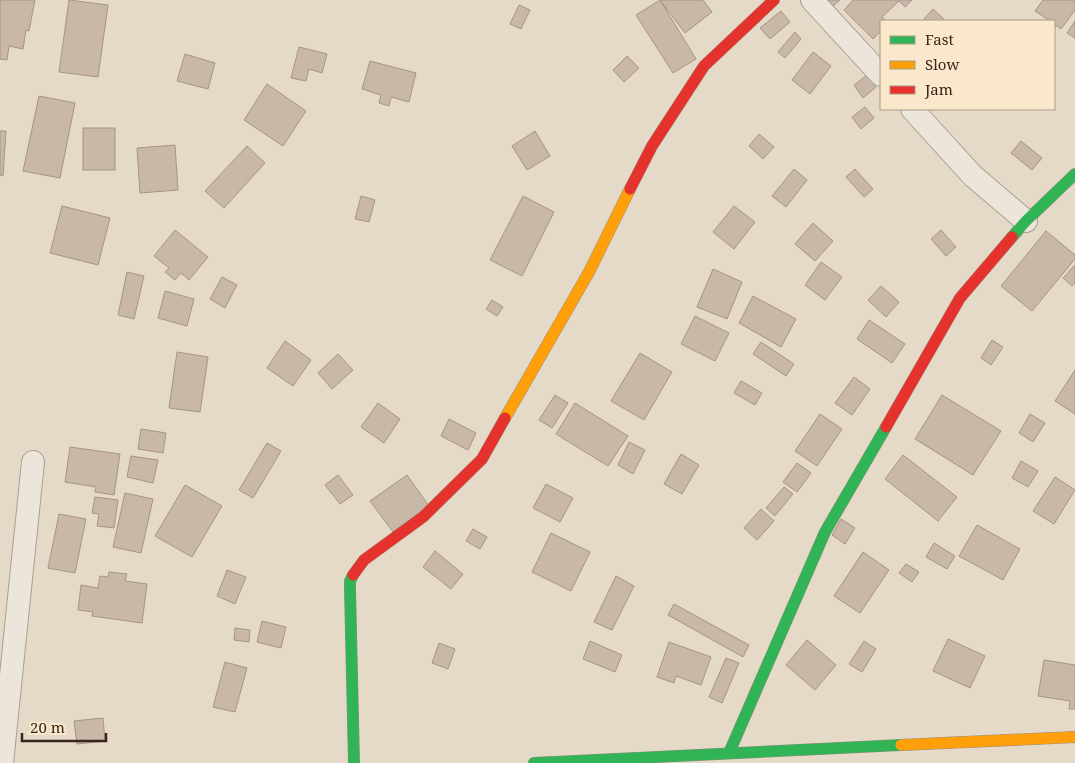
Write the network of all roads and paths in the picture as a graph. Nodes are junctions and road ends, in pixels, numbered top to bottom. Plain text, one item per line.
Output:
1 (774, 0) edge
2 (812, 0) edge
3 (880, 74) edge
4 (913, 110) edge
5 (1075, 174) edge
6 (1026, 221) junction
7 (33, 462) dead end
8 (1075, 737) edge
9 (729, 753) junction
10 (2, 763) edge
11 (354, 763) edge
12 (534, 763) edge

1 - 11 street
2 - 3 street
4 - 6 street
5 - 6 street
6 - 9 street
7 - 10 street
8 - 9 street
9 - 12 street

